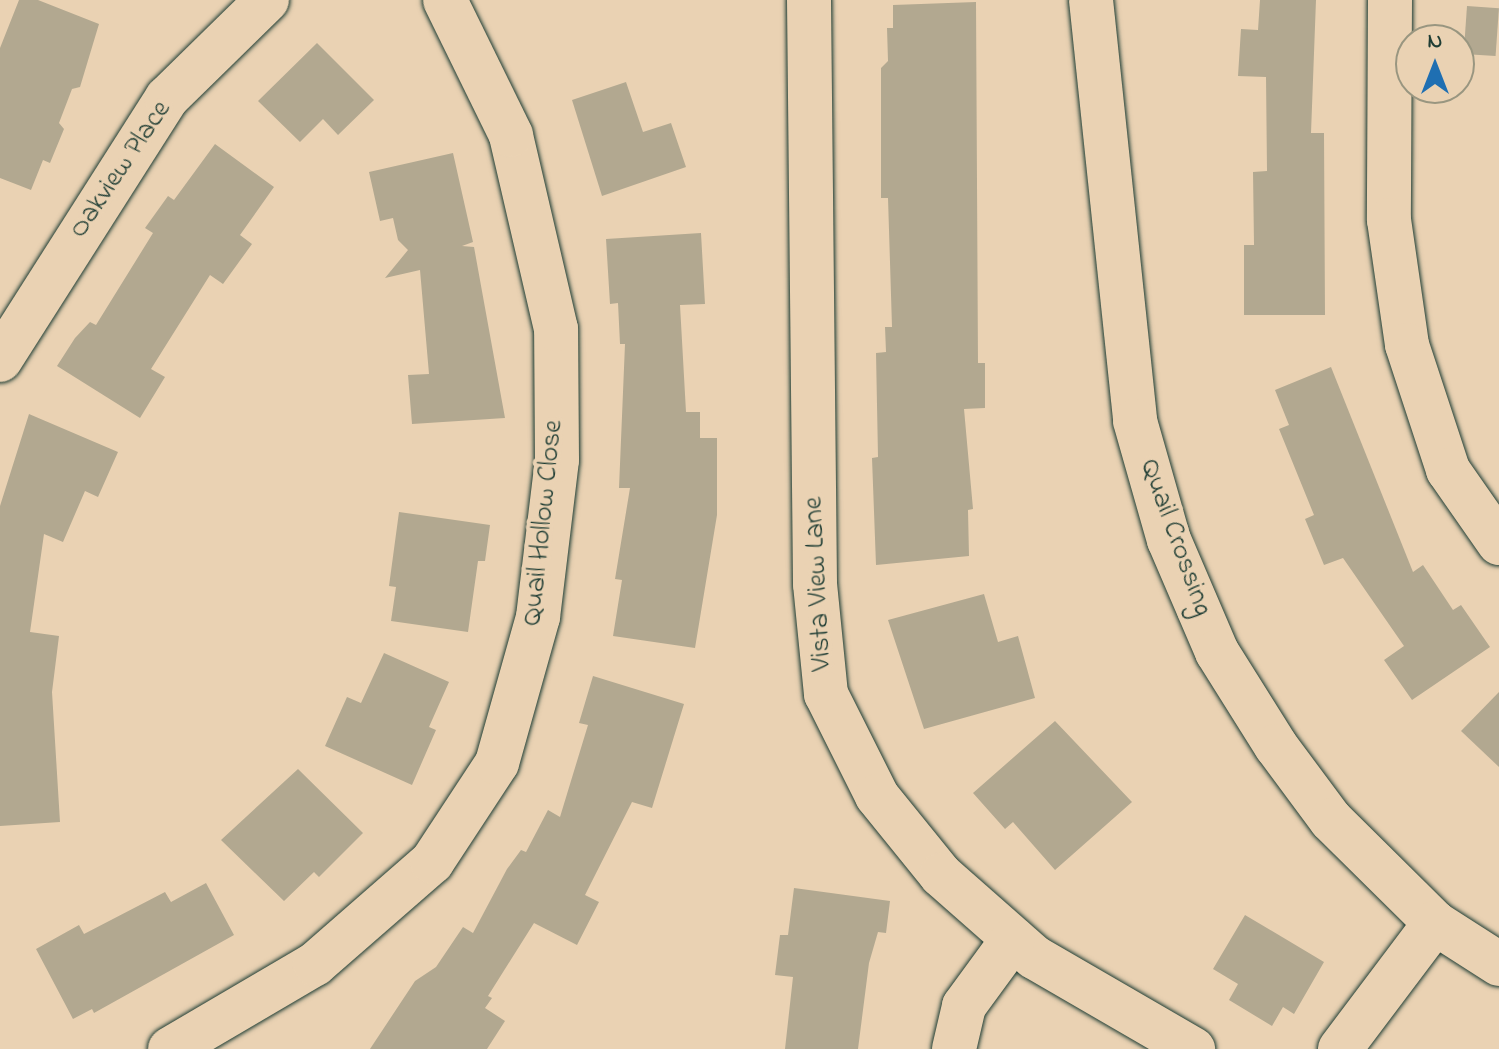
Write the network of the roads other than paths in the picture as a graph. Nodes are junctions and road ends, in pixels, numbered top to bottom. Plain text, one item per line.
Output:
1 (267, 0) edge
2 (445, 0) edge
3 (809, 0) edge
4 (1091, 0) edge
5 (1390, 0) edge
6 (0, 360) edge
7 (1499, 543) edge
8 (1435, 923) junction
9 (1013, 939) junction
10 (1499, 964) edge
11 (170, 1049) edge
12 (954, 1049) edge
13 (1193, 1049) edge
14 (1340, 1049) edge

1 - 6 street, Oakview Place
2 - 11 street, Quail Hollow Close
3 - 9 street, Vista View Lane
4 - 8 street, Quail Crossing
5 - 7 street
8 - 10 street, Quail Crossing
8 - 14 street
9 - 12 street
9 - 13 street, Vista View Lane

